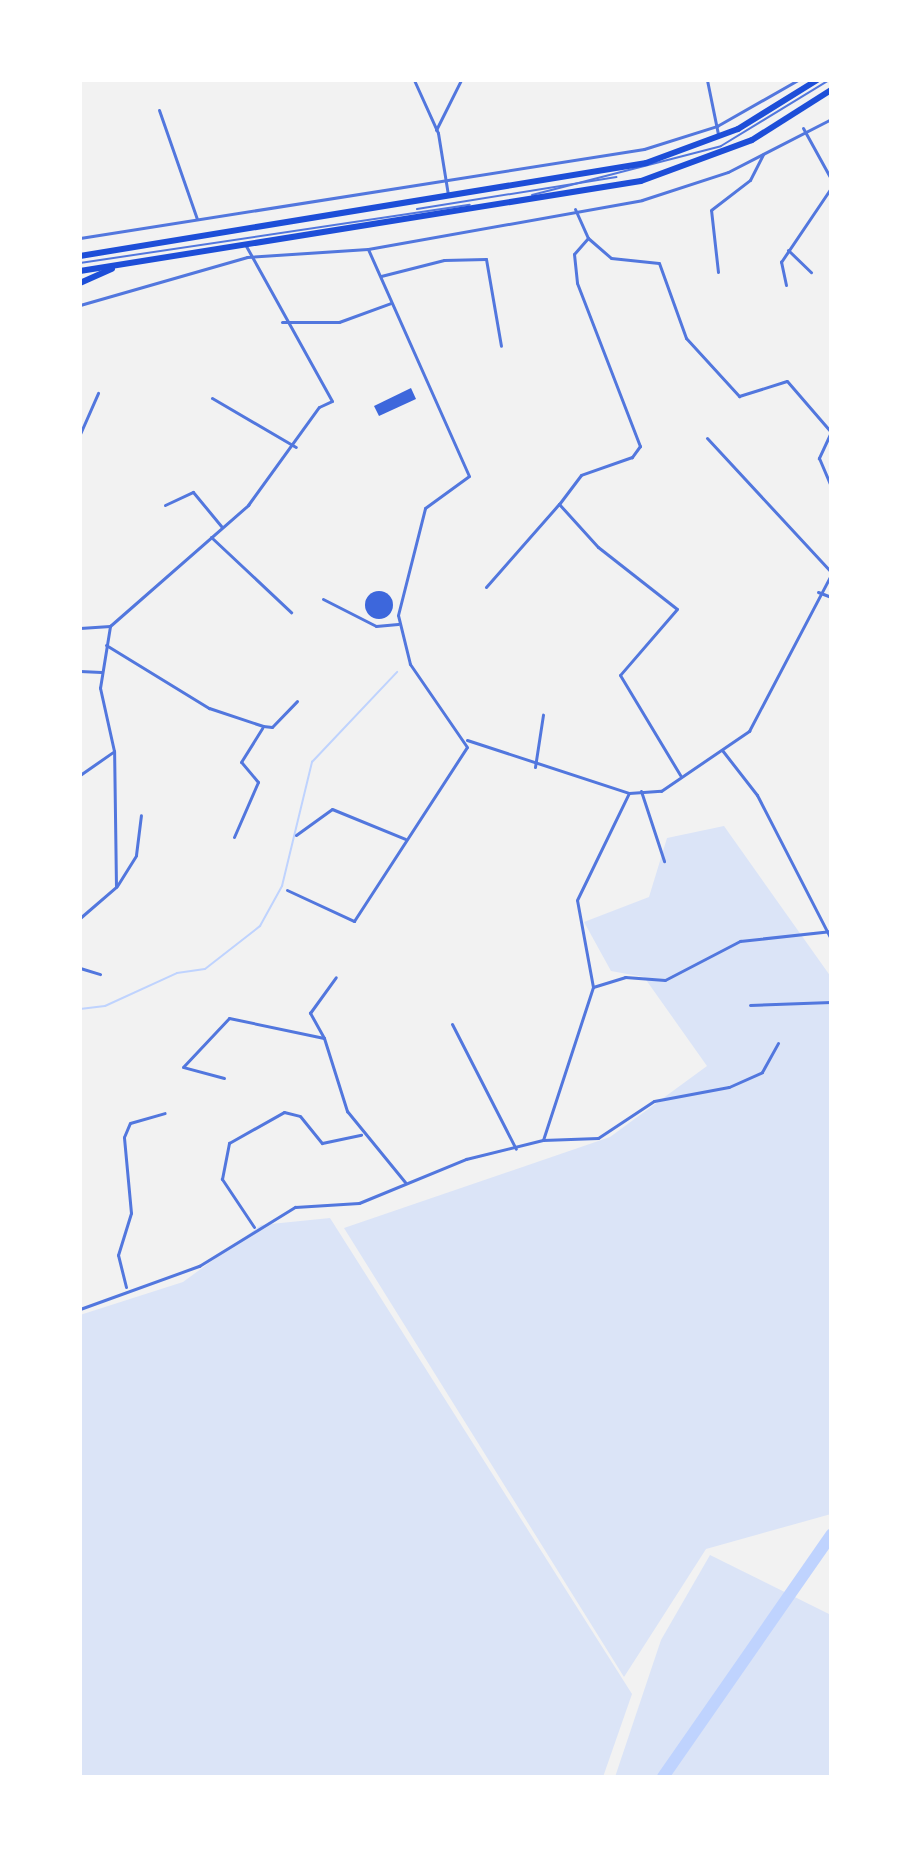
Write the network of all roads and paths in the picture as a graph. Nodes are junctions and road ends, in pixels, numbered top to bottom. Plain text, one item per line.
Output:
1 (414, 80) edge
2 (461, 80) edge
3 (707, 80) edge
4 (798, 80) edge
5 (817, 80) edge
6 (829, 80) edge
7 (831, 90) edge
8 (159, 110) dead end
9 (831, 119) edge
10 (717, 126) junction
11 (803, 128) junction
12 (436, 130) junction
13 (718, 138) junction
14 (764, 150) junction
15 (624, 176) junction
16 (831, 179) edge
17 (448, 180) junction
18 (831, 188) edge
19 (448, 195) junction
20 (575, 209) junction
21 (408, 211) junction
22 (197, 219) junction
23 (80, 238) edge
24 (588, 238) junction
25 (246, 246) junction
26 (368, 249) junction
27 (788, 250) junction
28 (80, 256) edge
29 (247, 257) junction
30 (80, 263) edge
31 (123, 265) junction
32 (80, 271) edge
33 (718, 272) dead end
34 (811, 272) dead end
35 (381, 276) junction
36 (80, 283) edge
37 (786, 285) dead end
38 (392, 303) junction
39 (80, 305) edge
40 (282, 322) junction
41 (501, 346) dead end
42 (98, 393) dead end
43 (212, 398) dead end
44 (80, 434) edge
45 (707, 438) dead end
46 (296, 447) junction
47 (831, 486) edge
48 (559, 504) junction
49 (165, 505) dead end
50 (222, 527) junction
51 (211, 537) junction
52 (831, 574) edge
53 (486, 587) dead end
54 (818, 592) junction
55 (831, 597) edge
56 (323, 599) dead end
57 (291, 612) dead end
58 (398, 624) junction
59 (110, 626) junction
60 (80, 628) edge
61 (106, 645) junction
62 (80, 671) edge
63 (101, 672) junction
64 (297, 701) dead end
65 (543, 715) dead end
66 (263, 726) junction
67 (467, 740) junction
68 (721, 749) junction
69 (114, 751) junction
70 (535, 767) junction
71 (80, 775) edge
72 (680, 775) junction
73 (641, 791) junction
74 (629, 793) junction
75 (141, 815) dead end
76 (296, 835) dead end
77 (234, 837) dead end
78 (405, 839) junction
79 (664, 861) dead end
80 (116, 887) junction
81 (287, 890) dead end
82 (80, 918) edge
83 (829, 932) edge
84 (831, 939) edge
85 (80, 968) edge
86 (100, 974) dead end
87 (336, 977) dead end
88 (593, 987) junction
89 (831, 1002) edge
90 (750, 1005) dead end
91 (452, 1024) dead end
92 (324, 1038) junction
93 (778, 1043) dead end
94 (224, 1078) dead end
95 (165, 1113) dead end
96 (362, 1135) junction
97 (543, 1140) junction
98 (516, 1149) junction
99 (405, 1182) junction
100 (254, 1227) junction
101 (126, 1287) junction
102 (80, 1309) edge

1 - 12 street
2 - 12 street
3 - 10 street
4 - 10 street
5 - 13 highway
6 - 15 lane
7 - 25 highway
8 - 22 street
9 - 11 street
10 - 13 street
10 - 17 street
11 - 14 street
11 - 16 street
12 - 17 street
13 - 19 highway
14 - 20 street
14 - 33 street
15 - 21 lane
15 - 21 lane
17 - 19 street
17 - 22 street
18 - 27 street
19 - 28 highway
20 - 24 street
20 - 26 street
21 - 30 lane
22 - 23 street
24 - 47 street
24 - 48 street
25 - 29 street
25 - 31 highway
26 - 29 street
26 - 35 street
27 - 34 street
27 - 37 street
29 - 39 street
29 - 40 street
31 - 32 highway
31 - 36 highway
35 - 38 street
35 - 41 street
38 - 40 street
38 - 58 street
40 - 46 street
42 - 44 street
43 - 46 street
45 - 52 street
46 - 50 street
48 - 53 street
48 - 72 street
49 - 50 street
50 - 51 street
51 - 57 street
51 - 59 street
52 - 54 street
54 - 55 street
54 - 68 street
56 - 58 street
58 - 67 street
59 - 60 street
59 - 61 street
61 - 63 street
61 - 66 street
62 - 63 street
63 - 69 street
64 - 66 street
65 - 70 street
66 - 77 street
67 - 70 street
67 - 78 street
68 - 72 street
68 - 83 street
69 - 71 street
69 - 80 street
70 - 74 street
72 - 73 street
73 - 74 street
73 - 79 street
74 - 88 street
75 - 80 street
76 - 78 street
78 - 81 street
80 - 82 street
83 - 84 street
83 - 88 street
85 - 86 street
87 - 92 street
88 - 97 street
89 - 90 street
91 - 98 street
92 - 94 street
92 - 96 street
93 - 97 street
95 - 101 street
96 - 99 street
96 - 100 street
97 - 98 street
98 - 99 street
99 - 100 street
100 - 101 street
101 - 102 street

